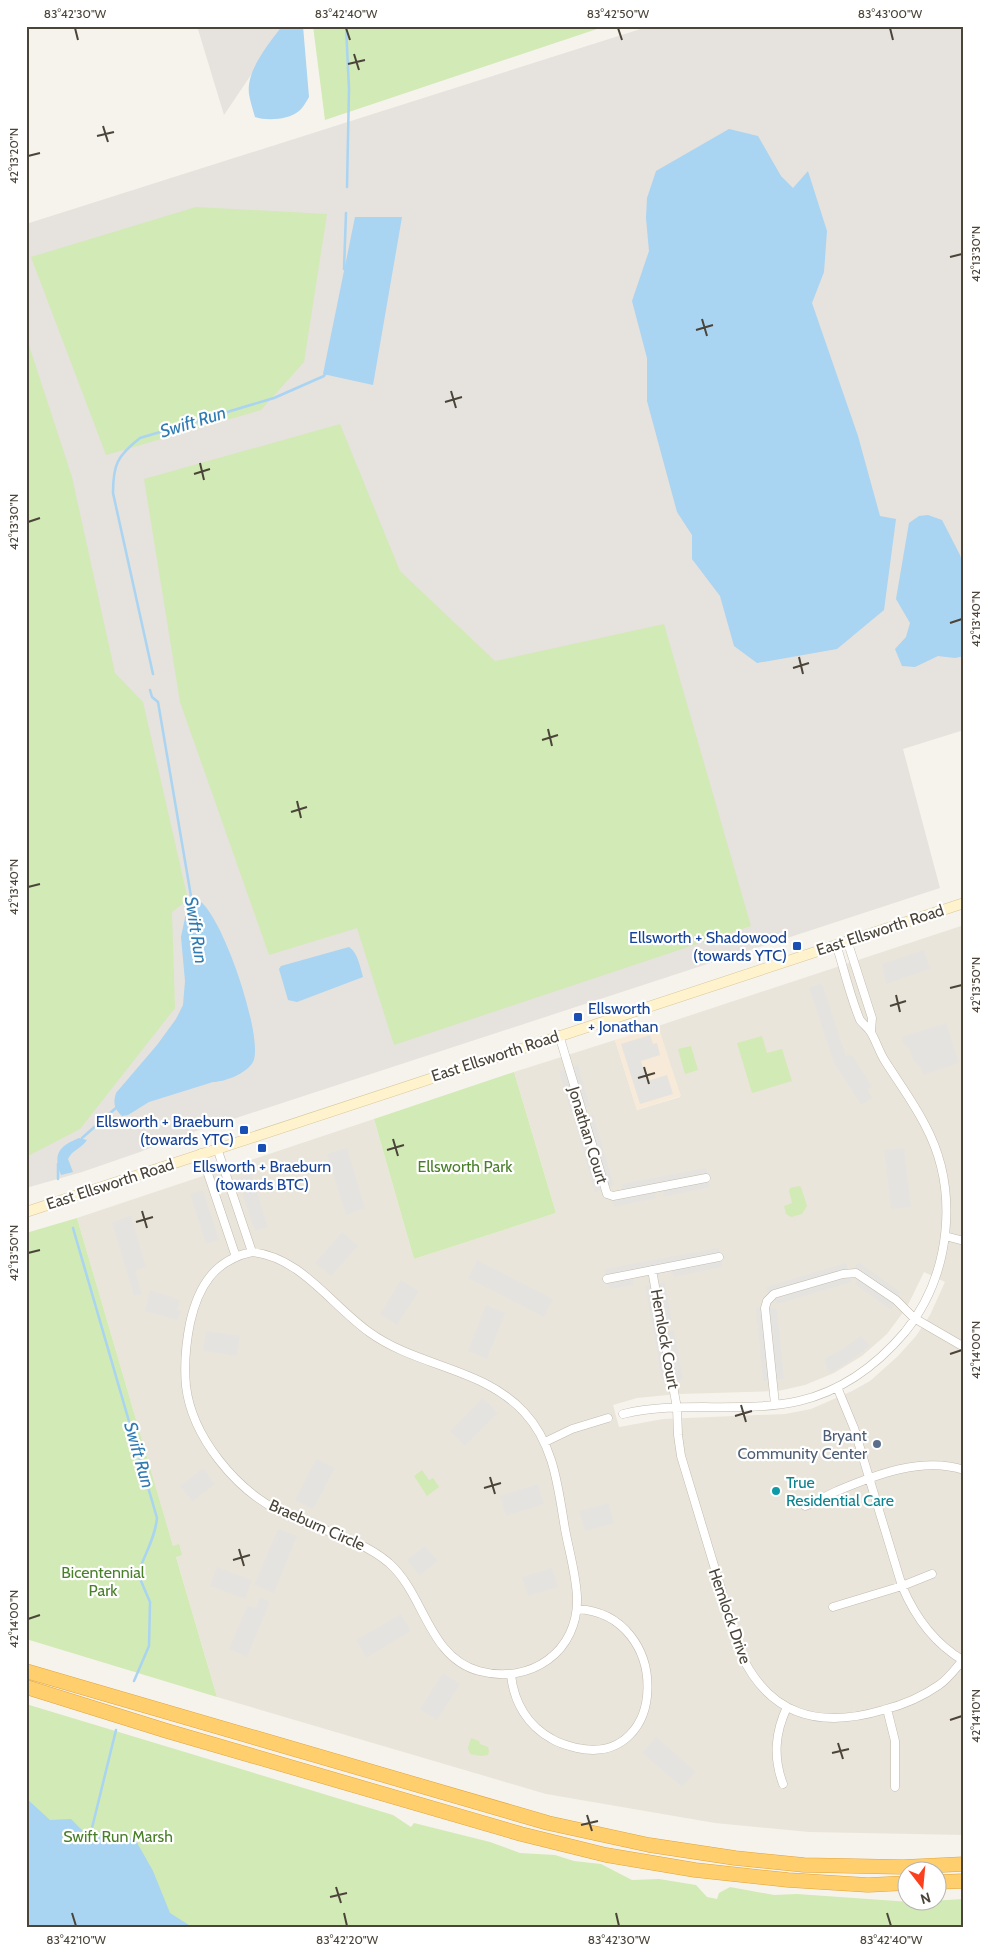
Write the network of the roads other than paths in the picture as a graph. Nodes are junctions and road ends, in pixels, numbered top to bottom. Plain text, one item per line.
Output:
1 (964, 902) edge
2 (847, 940) junction
3 (836, 944) junction
4 (871, 1031) junction
5 (559, 1035) junction
6 (217, 1148) junction
7 (202, 1153) junction
8 (706, 1178) dead end
9 (26, 1212) edge
10 (945, 1236) junction
11 (964, 1241) edge
12 (252, 1252) junction
13 (236, 1257) junction
14 (719, 1258) dead end
15 (652, 1270) junction
16 (607, 1279) dead end
17 (914, 1318) junction
18 (964, 1347) edge
19 (837, 1387) junction
20 (775, 1404) junction
21 (677, 1408) junction
22 (623, 1414) dead end
23 (608, 1418) dead end
24 (545, 1442) junction
25 (964, 1470) edge
26 (870, 1479) junction
27 (805, 1506) dead end
28 (932, 1574) dead end
29 (902, 1586) junction
30 (833, 1607) dead end
31 (577, 1609) junction
32 (963, 1661) edge
33 (26, 1670) edge
34 (511, 1675) junction
35 (26, 1687) edge
36 (787, 1707) junction
37 (887, 1709) junction
38 (783, 1784) dead end
39 (895, 1787) dead end
40 (964, 1864) edge
41 (964, 1881) edge
42 (948, 1882) edge
43 (898, 1884) edge

1 - 2 main road, East Ellsworth Road
2 - 3 main road, East Ellsworth Road
2 - 4 street
3 - 4 street
3 - 5 main road, East Ellsworth Road
4 - 10 street
5 - 6 main road, East Ellsworth Road
5 - 8 street, Jonathan Court
6 - 7 main road, East Ellsworth Road
6 - 12 street
7 - 9 main road, East Ellsworth Road
7 - 13 street
10 - 11 street
10 - 17 street
12 - 13 street, Braeburn Circle
12 - 24 street, Braeburn Circle
13 - 34 street, Braeburn Circle
14 - 15 street, Hemlock Court
15 - 16 street, Hemlock Court
15 - 21 street, Hemlock Court
17 - 18 street
17 - 19 street
17 - 20 street
19 - 20 street
19 - 26 street
20 - 21 street
21 - 22 street
21 - 36 street, Hemlock Drive
23 - 24 street
24 - 31 street, Braeburn Circle
25 - 26 street
26 - 27 street
26 - 29 street
28 - 29 street
29 - 30 street
29 - 32 street
31 - 34 street, Braeburn Circle
31 - 34 street
32 - 37 street, Hemlock Drive
33 - 40 highway
35 - 43 highway
36 - 37 street, Hemlock Drive
36 - 38 street
37 - 39 street
41 - 42 highway

